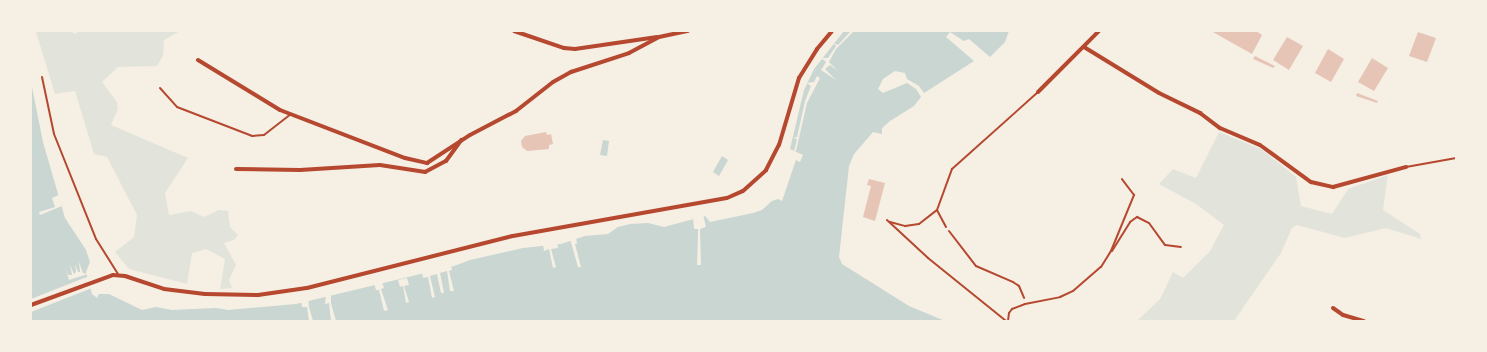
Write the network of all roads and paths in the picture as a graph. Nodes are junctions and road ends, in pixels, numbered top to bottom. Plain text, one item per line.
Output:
1 (514, 31) edge
2 (688, 31) edge
3 (832, 31) edge
4 (1099, 31) edge
5 (660, 37) junction
6 (1084, 47) junction
7 (198, 60) dead end
8 (42, 77) dead end
9 (160, 88) dead end
10 (1038, 92) joint
11 (290, 114) junction
12 (461, 140) junction
13 (1456, 158) edge
14 (1406, 167) joint
15 (236, 169) dead end
16 (1122, 179) dead end
17 (937, 210) junction
18 (946, 227) joint
19 (1180, 248) dead end
20 (1111, 251) junction
21 (118, 275) junction
22 (1025, 304) junction
23 (31, 305) edge
24 (1333, 308) dead end
25 (1007, 321) edge
26 (1364, 321) edge

1 - 5 street
2 - 5 street
3 - 21 street
4 - 6 street
5 - 12 street
6 - 10 street
6 - 14 street
7 - 11 street
8 - 21 lane
9 - 11 lane
10 - 17 lane
11 - 12 street
12 - 15 street
13 - 14 lane
16 - 20 lane
17 - 18 lane
17 - 25 lane
18 - 22 path
19 - 20 lane
20 - 22 lane
21 - 23 street
22 - 25 lane
24 - 26 street

